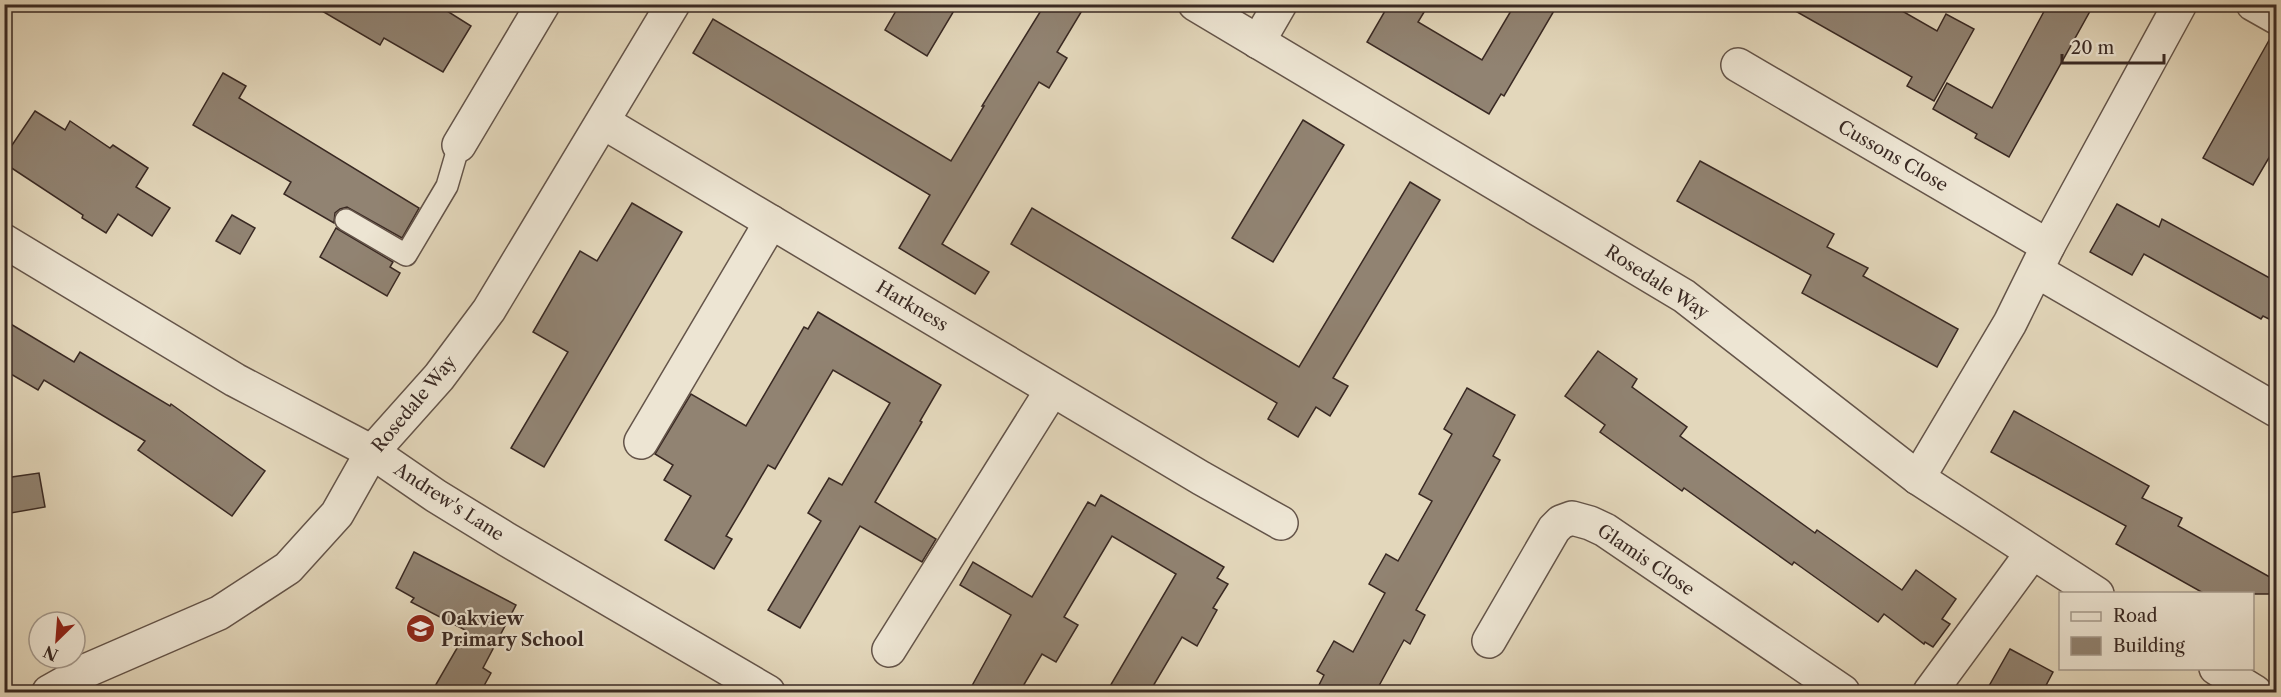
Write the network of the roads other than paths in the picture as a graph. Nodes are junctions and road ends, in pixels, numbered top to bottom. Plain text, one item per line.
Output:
1 (543, 4) edge
2 (673, 4) edge
3 (1195, 4) edge
4 (1280, 4) edge
5 (2180, 4) edge
6 (2253, 4) edge
7 (2277, 17) edge
8 (1258, 42) junction
9 (1738, 65) dead end
10 (603, 122) junction
11 (459, 145) joint
12 (346, 220) dead end
13 (771, 222) junction
14 (4, 241) edge
15 (2042, 259) junction
16 (1052, 390) junction
17 (2277, 410) edge
18 (641, 442) dead end
19 (372, 452) junction
20 (1918, 478) junction
21 (1281, 523) dead end
22 (2032, 553) junction
23 (2094, 592) edge
24 (1489, 640) dead end
25 (889, 650) dead end
26 (2218, 670) edge
27 (49, 693) edge
28 (768, 693) edge
29 (1843, 693) edge
30 (1930, 693) edge
31 (2255, 693) edge

1 - 11 street
2 - 10 street, Rosedale Way
3 - 8 street, Rosedale Way
4 - 8 street
5 - 15 street
6 - 7 street
8 - 20 street, Rosedale Way
9 - 15 street, Cussons Close
10 - 13 street, Harkness
10 - 19 street, Rosedale Way
11 - 12 lane
13 - 16 street, Harkness
13 - 18 street
14 - 19 street, Andrew's Lane
15 - 17 street, Cussons Close
15 - 20 street
16 - 21 street, Harkness
16 - 25 street
19 - 27 street, Rosedale Way
19 - 28 street, Andrew's Lane
20 - 22 street, Rosedale Way
22 - 23 street, Rosedale Way
22 - 30 street
24 - 29 street, Glamis Close
26 - 31 street

